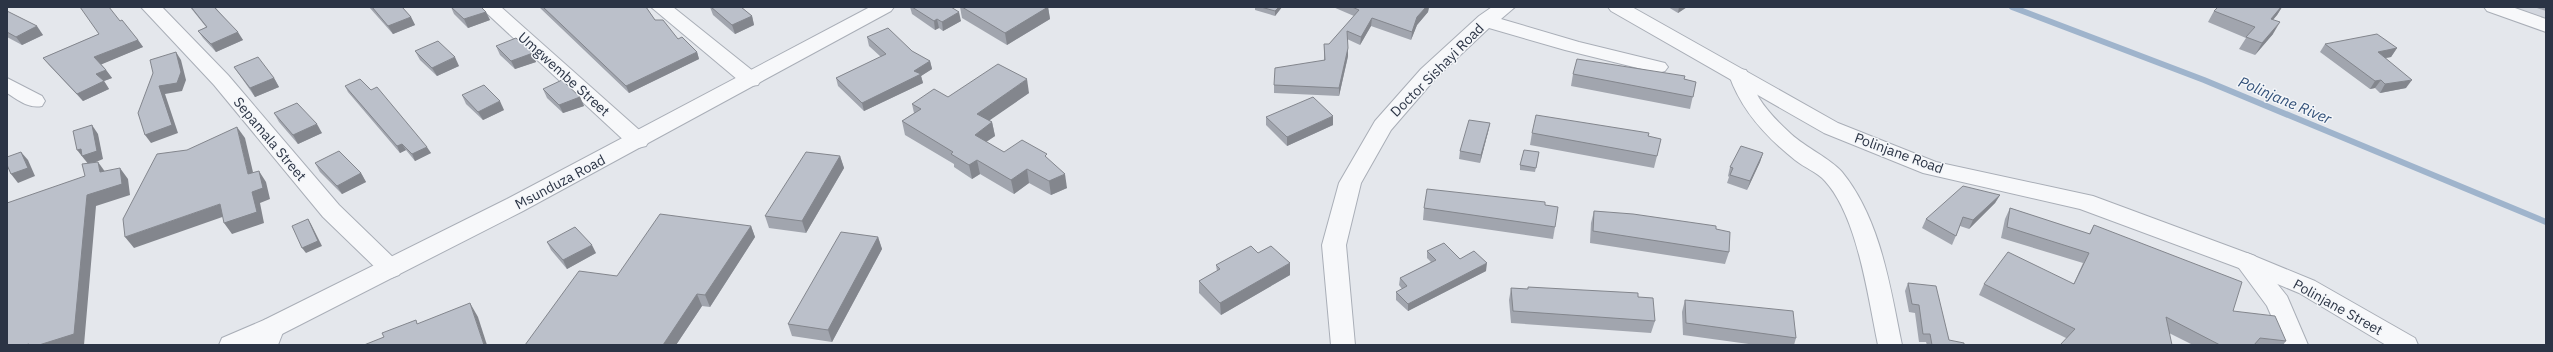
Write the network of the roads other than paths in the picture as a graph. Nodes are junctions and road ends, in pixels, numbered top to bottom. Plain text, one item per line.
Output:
1 (151, 7) edge
2 (490, 7) edge
3 (661, 7) edge
4 (884, 7) edge
5 (1505, 7) edge
6 (1618, 7) edge
7 (2494, 7) edge
8 (1486, 20) junction
9 (2546, 26) edge
10 (1658, 67) dead end
11 (1739, 75) junction
12 (751, 80) junction
13 (7, 84) edge
14 (35, 101) dead end
15 (638, 141) junction
16 (2247, 262) junction
17 (391, 269) junction
18 (269, 336) edge
19 (231, 345) edge
20 (1343, 345) edge
21 (1890, 345) edge
22 (2296, 345) edge
23 (2406, 345) edge

1 - 17 street, Sepamala Street
2 - 15 street, Umgwembe Street
3 - 12 street
4 - 12 street, Msunduza Road
5 - 8 street, Doctor Sishayi Road
6 - 11 street, Polinjane Road
7 - 9 street
8 - 10 street
8 - 20 street, Doctor Sishayi Road
11 - 16 street, Polinjane Road
11 - 21 street
12 - 15 street, Msunduza Road
13 - 14 street
15 - 17 street, Msunduza Road
16 - 22 street
16 - 23 street, Polinjane Street
17 - 18 street, Msunduza Road
18 - 19 street, Msunduza Road

